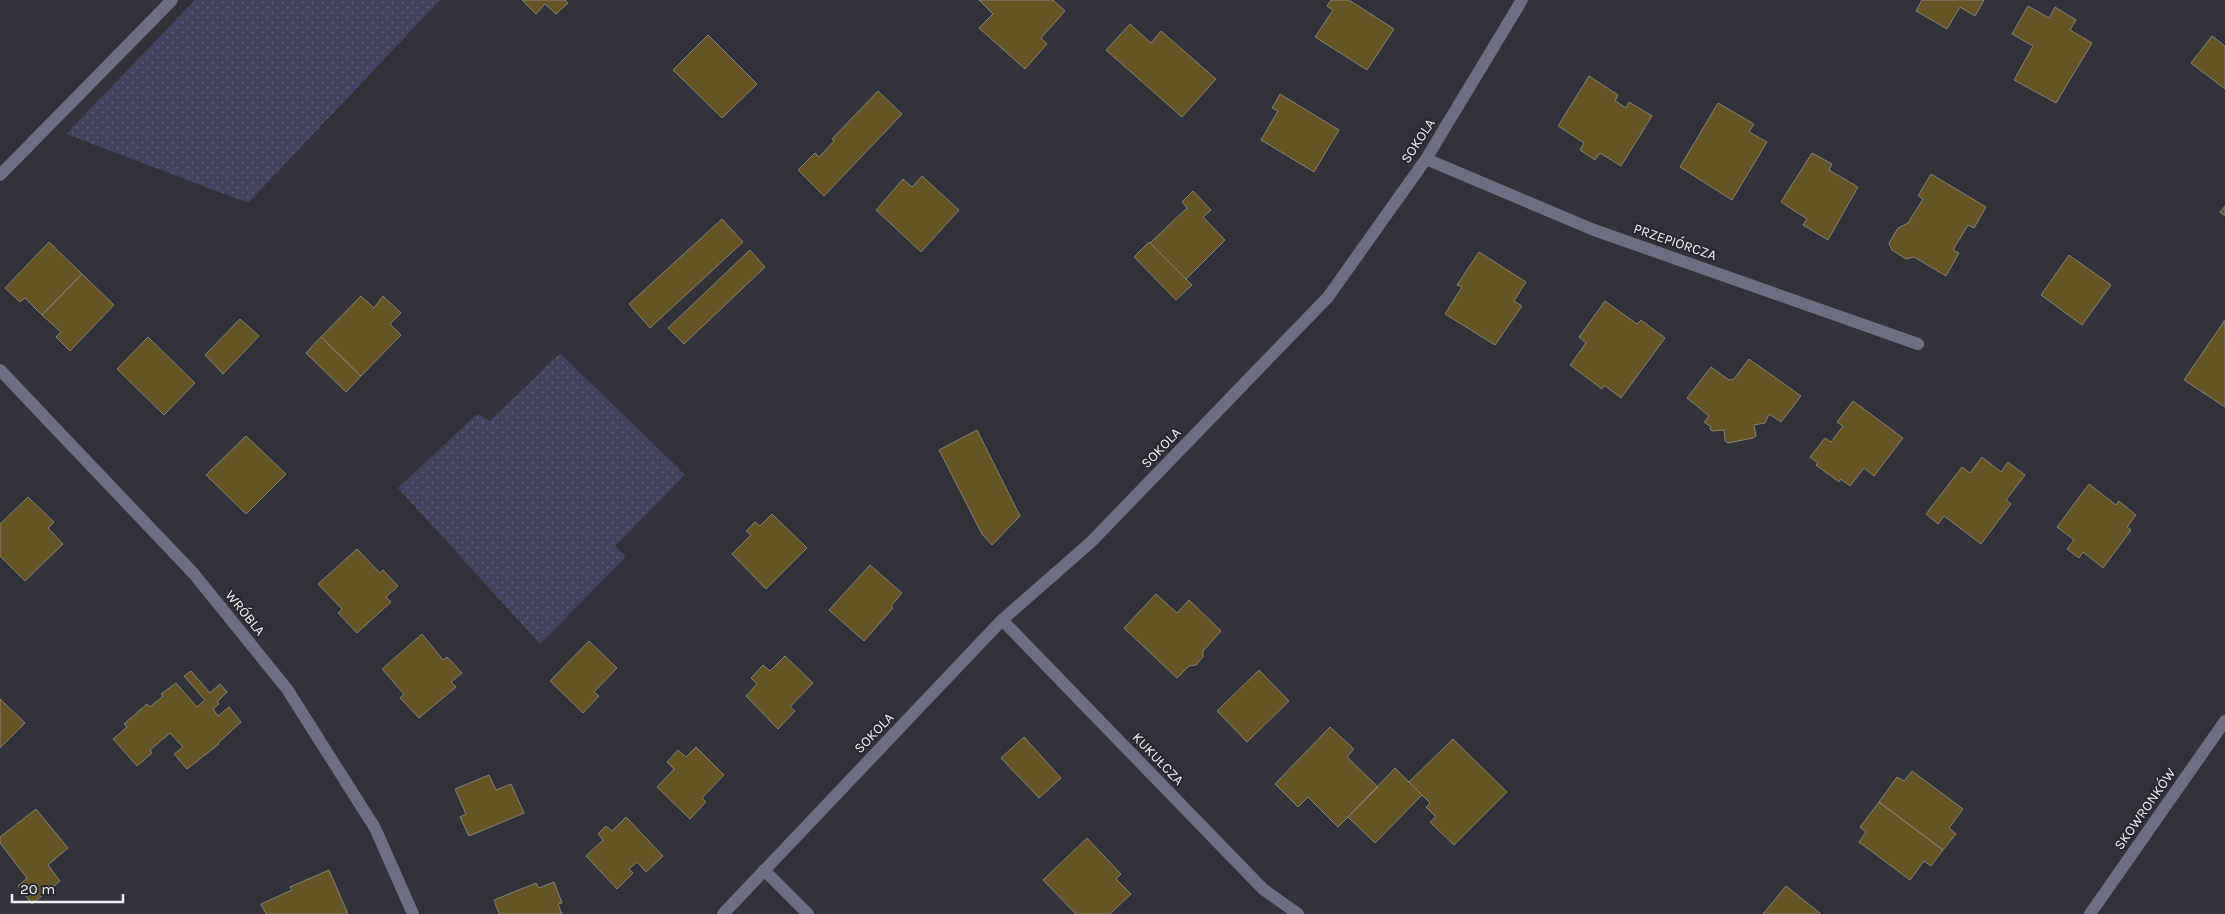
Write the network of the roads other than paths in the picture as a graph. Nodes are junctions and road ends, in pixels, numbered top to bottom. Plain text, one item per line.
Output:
1 (172, 0) edge
2 (1522, 0) edge
3 (1426, 159) junction
4 (0, 175) edge
5 (1918, 344) dead end
6 (0, 370) edge
7 (1002, 620) junction
8 (2225, 720) edge
9 (764, 870) junction
10 (413, 914) edge
11 (723, 914) edge
12 (808, 914) edge
13 (1298, 914) edge
14 (2090, 914) edge

1 - 4 street
2 - 3 street, SOKOLA
3 - 5 street, PRZEPIÓRCZA
3 - 7 street, SOKOLA
6 - 10 street, WRÓBLA
7 - 9 street, SOKOLA
7 - 13 street, KUKUŁCZA
8 - 14 street, SKOWRONKÓW
9 - 11 street, SOKOLA
9 - 12 street

